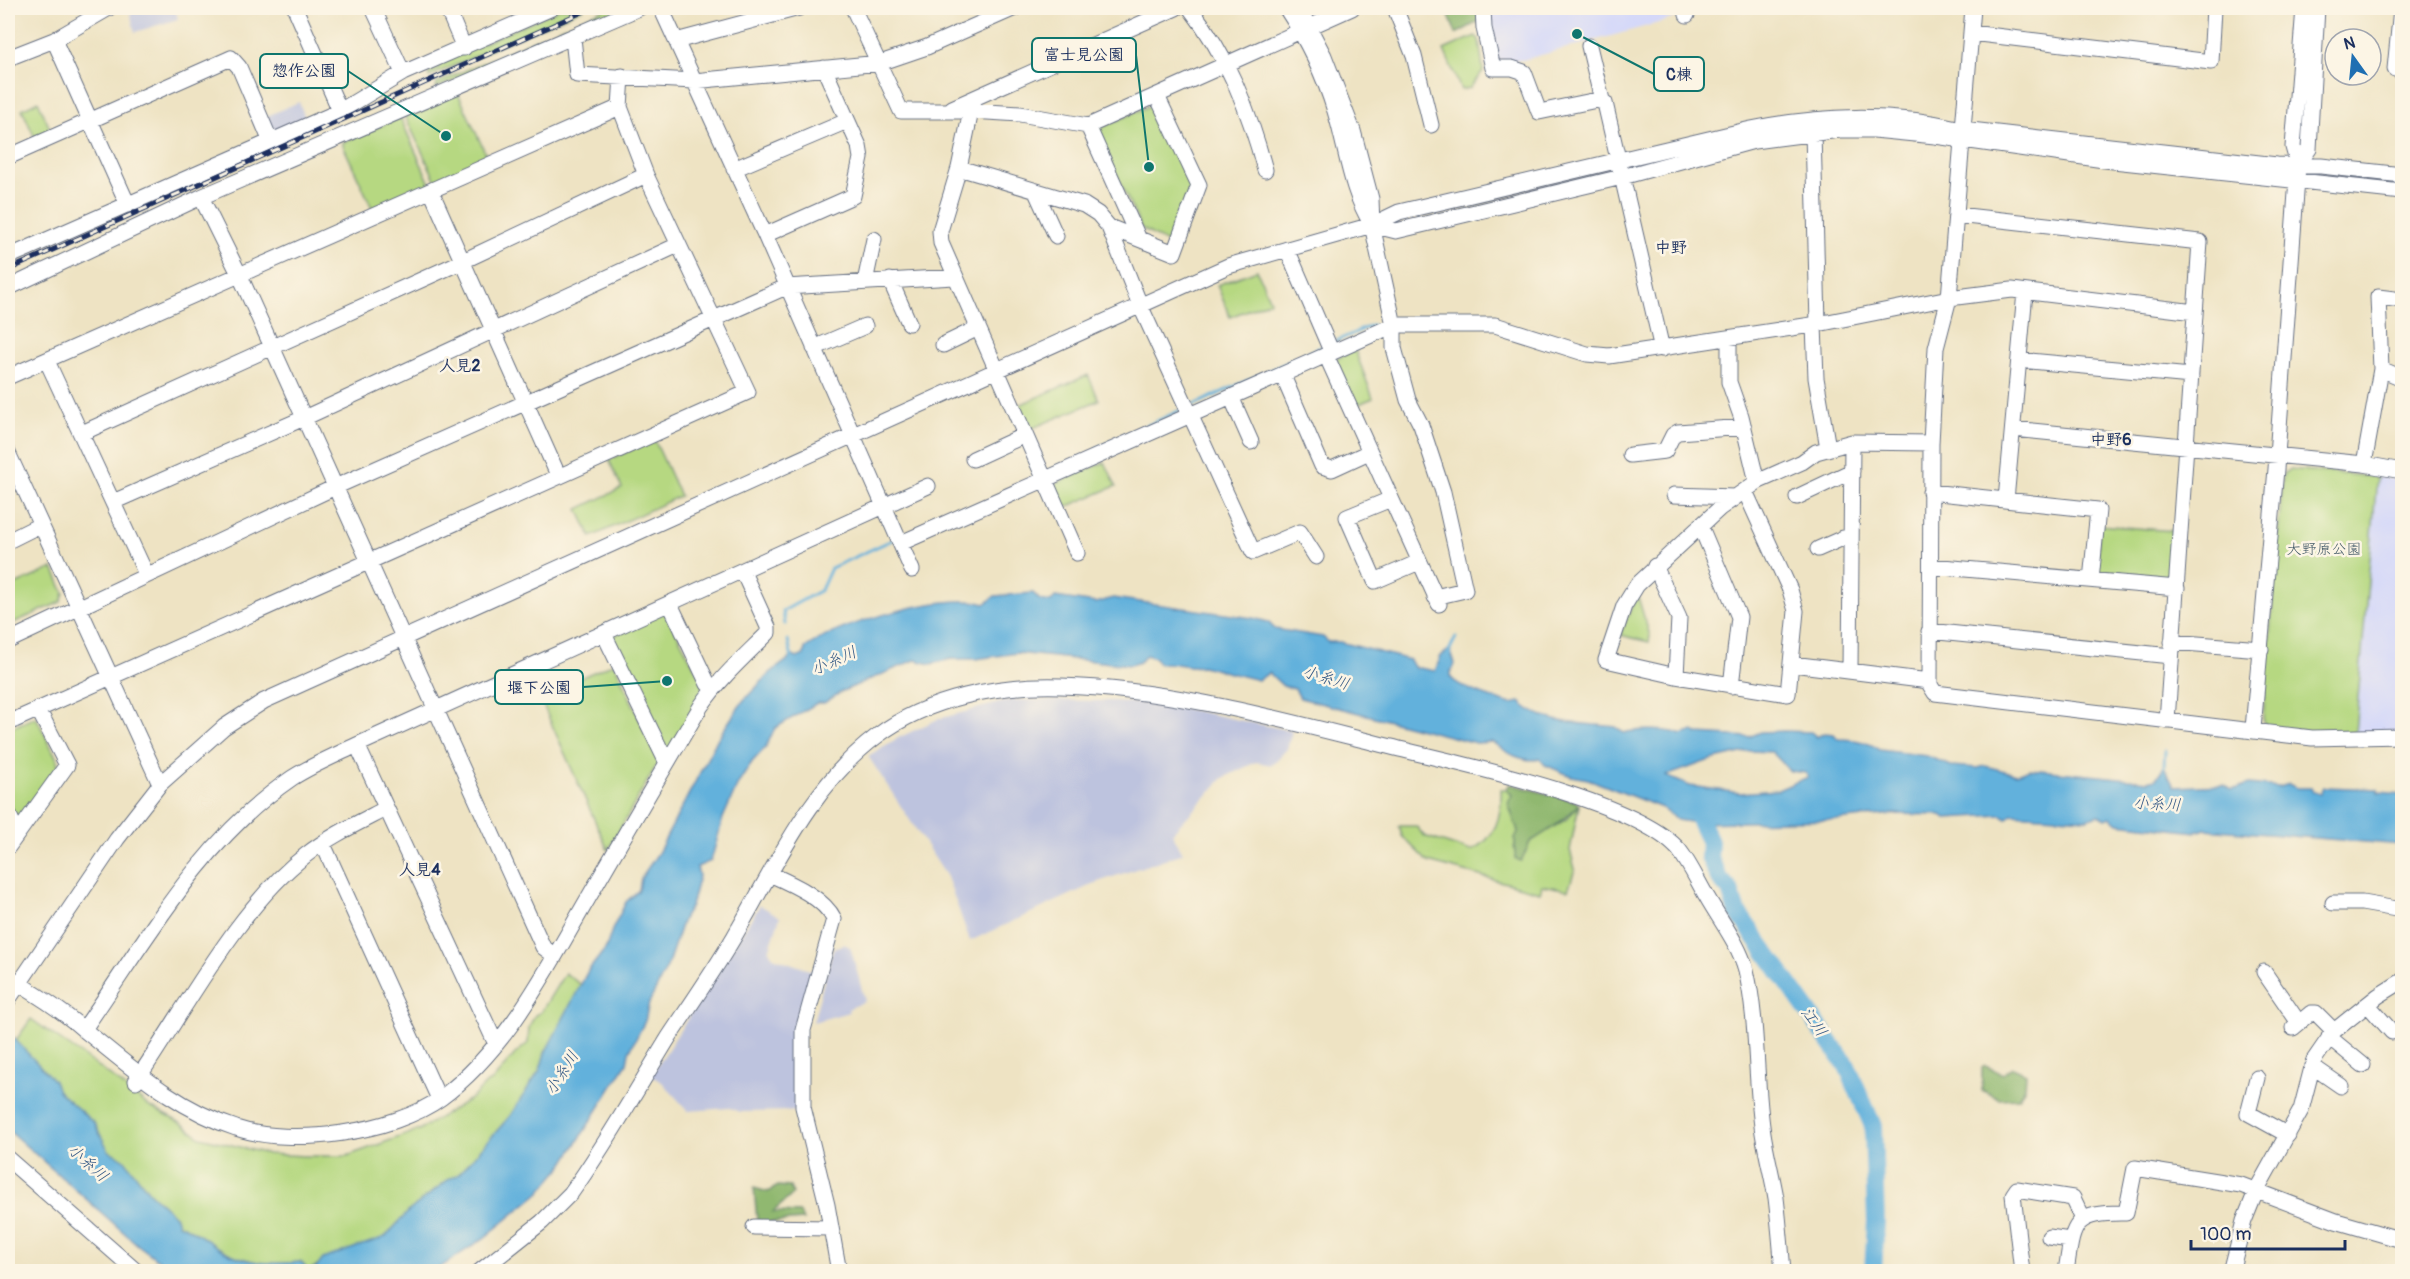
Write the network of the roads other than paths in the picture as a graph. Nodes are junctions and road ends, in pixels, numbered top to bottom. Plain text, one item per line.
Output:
1 (108, 8) edge
2 (295, 8) edge
3 (373, 8) edge
4 (447, 8) edge
5 (552, 8) edge
6 (639, 8) edge
7 (661, 8) edge
8 (799, 8) edge
9 (853, 8) edge
10 (1015, 8) edge
11 (1176, 8) edge
12 (1190, 8) edge
13 (1286, 8) edge
14 (1299, 8) edge
15 (1352, 8) edge
16 (1395, 8) edge
17 (1483, 8) edge
18 (1973, 8) edge
19 (2214, 8) edge
20 (2304, 8) edge
21 (2317, 8) edge
22 (2401, 8) edge
23 (1305, 29) junction
24 (1971, 33) junction
25 (573, 38) junction
26 (54, 40) junction
27 (676, 41) junction
28 (1589, 46) dead end
29 (464, 48) junction
30 (8, 58) edge
31 (880, 63) junction
32 (1228, 65) junction
33 (824, 68) junction
34 (2403, 70) edge
35 (403, 73) junction
36 (622, 76) junction
37 (694, 81) junction
38 (1157, 96) junction
39 (1602, 100) junction
40 (620, 107) junction
41 (948, 110) junction
42 (340, 111) junction
43 (971, 111) junction
44 (91, 119) junction
45 (847, 121) junction
46 (1431, 124) dead end
47 (1088, 126) junction
48 (1813, 132) junction
49 (1962, 135) junction
50 (271, 142) junction
51 (8, 157) edge
52 (2298, 165) junction
53 (959, 168) junction
54 (734, 169) junction
55 (1265, 170) dead end
56 (1620, 170) junction
57 (646, 175) junction
58 (2403, 175) edge
59 (2296, 182) junction
60 (431, 191) junction
61 (1036, 192) junction
62 (2403, 192) edge
63 (201, 197) junction
64 (128, 205) junction
65 (1957, 215) junction
66 (1371, 225) junction
67 (1109, 227) junction
68 (765, 235) junction
69 (1056, 236) dead end
70 (1138, 237) junction
71 (874, 238) dead end
72 (678, 245) junction
73 (1287, 249) junction
74 (8, 257) edge
75 (463, 261) junction
76 (240, 276) junction
77 (954, 277) junction
78 (890, 280) junction
79 (865, 282) junction
80 (786, 286) junction
81 (8, 288) edge
82 (2025, 291) junction
83 (1949, 298) junction
84 (2403, 300) edge
85 (1140, 304) junction
86 (2195, 312) junction
87 (714, 318) junction
88 (909, 323) dead end
89 (1816, 324) junction
90 (1395, 325) junction
91 (865, 326) dead end
92 (978, 328) junction
93 (495, 330) junction
94 (1729, 339) junction
95 (943, 345) dead end
96 (272, 348) junction
97 (814, 348) junction
98 (1662, 349) junction
99 (1329, 354) junction
100 (2019, 360) junction
101 (47, 361) junction
102 (2381, 369) junction
103 (996, 370) junction
104 (1283, 376) junction
105 (2191, 376) junction
106 (8, 377) edge
107 (2403, 378) edge
108 (1232, 399) junction
109 (527, 401) junction
110 (1192, 416) junction
111 (304, 418) junction
112 (1744, 427) junction
113 (2013, 429) junction
114 (82, 433) junction
115 (852, 434) junction
116 (1025, 435) junction
117 (1251, 442) dead end
118 (1852, 442) junction
119 (1931, 443) junction
120 (1828, 448) junction
121 (2186, 448) junction
122 (1369, 452) junction
123 (1630, 455) dead end
124 (2277, 456) junction
125 (8, 457) edge
126 (973, 459) dead end
127 (2364, 464) junction
128 (1852, 471) junction
129 (2403, 471) edge
130 (558, 475) junction
131 (1045, 478) junction
132 (928, 486) dead end
133 (334, 487) junction
134 (1746, 490) junction
135 (1930, 492) junction
136 (1674, 495) dead end
137 (1797, 496) dead end
138 (1391, 499) junction
139 (2006, 500) junction
140 (112, 502) junction
141 (885, 506) junction
142 (40, 525) junction
143 (1700, 525) junction
144 (1851, 538) junction
145 (8, 541) edge
146 (901, 543) junction
147 (1818, 549) dead end
148 (1077, 553) dead end
149 (1316, 557) dead end
150 (369, 562) junction
151 (1419, 562) junction
152 (1655, 566) junction
153 (1931, 566) junction
154 (912, 570) dead end
155 (743, 572) junction
156 (146, 574) junction
157 (2091, 580) junction
158 (2176, 588) junction
159 (670, 604) junction
160 (77, 609) junction
161 (1929, 631) junction
162 (604, 634) junction
163 (403, 636) junction
164 (8, 641) edge
165 (2171, 649) junction
166 (2261, 649) junction
167 (1792, 664) junction
168 (1850, 671) junction
169 (1676, 676) junction
170 (108, 677) junction
171 (1929, 681) junction
172 (1731, 686) junction
173 (713, 689) junction
174 (38, 709) junction
175 (435, 711) junction
176 (2167, 721) junction
177 (8, 723) edge
178 (2253, 729) junction
179 (2403, 736) edge
180 (357, 745) junction
181 (667, 763) junction
182 (160, 784) junction
183 (385, 809) junction
184 (8, 813) edge
185 (17, 832) junction
186 (323, 844) junction
187 (8, 847) edge
188 (772, 874) junction
189 (2334, 903) dead end
190 (2403, 910) edge
191 (555, 956) junction
192 (2264, 972) dead end
193 (2403, 981) edge
194 (11, 990) edge
195 (2367, 1005) junction
196 (84, 1029) junction
197 (2392, 1032) dead end
198 (2332, 1034) junction
199 (496, 1044) junction
200 (2363, 1065) dead end
201 (2312, 1066) junction
202 (2257, 1078) dead end
203 (138, 1079) junction
204 (2341, 1086) dead end
205 (439, 1099) junction
206 (2288, 1135) junction
207 (8, 1159) edge
208 (2257, 1189) junction
209 (2083, 1220) junction
210 (754, 1227) dead end
211 (831, 1228) junction
212 (2049, 1237) dead end
213 (2070, 1240) junction
214 (2403, 1240) edge
215 (119, 1265) edge
216 (137, 1272) edge
217 (479, 1272) edge
218 (839, 1272) edge
219 (1784, 1272) edge
220 (2022, 1272) edge
221 (2066, 1272) edge
222 (2231, 1272) edge

1 - 26 street
2 - 42 street
3 - 35 street
4 - 29 street
5 - 29 street
6 - 25 street
7 - 27 street
8 - 27 street
9 - 31 street
10 - 31 street
11 - 41 street
12 - 32 street
13 - 23 street
14 - 23 street
15 - 23 street
16 - 46 street
17 - 39 street
18 - 24 street
19 - 24 street
20 - 52 street
21 - 52 street
22 - 34 street
23 - 32 street
23 - 66 street
24 - 49 street
25 - 36 street
25 - 63 street
26 - 30 street
26 - 44 street
27 - 37 street
28 - 39 street
29 - 35 street
31 - 33 street
31 - 41 street
32 - 38 street
32 - 55 street
33 - 37 street
33 - 45 street
35 - 42 street
36 - 37 street
36 - 40 street
37 - 54 street
38 - 47 street
38 - 70 street
39 - 56 street
40 - 57 street
40 - 60 street
41 - 43 street
42 - 50 street
43 - 47 street
43 - 53 street
44 - 50 street
44 - 51 street
44 - 64 street
45 - 54 street
45 - 68 street
47 - 70 street
48 - 49 street
48 - 56 street
48 - 89 street
49 - 52 street
49 - 56 street
49 - 59 street
49 - 65 street
50 - 64 street
52 - 58 street
52 - 59 street
53 - 61 street
53 - 77 street
54 - 68 street
56 - 66 street
56 - 98 street
57 - 72 street
57 - 75 street
59 - 62 street
59 - 124 street
60 - 75 street
60 - 76 street
61 - 67 street
61 - 69 street
63 - 76 street
63 - 81 street
64 - 74 street
65 - 83 street
65 - 86 street
66 - 73 street
66 - 90 street
67 - 70 street
67 - 85 street
68 - 80 street
71 - 79 street
72 - 87 street
72 - 93 street
73 - 85 street
73 - 99 street
75 - 93 street
75 - 96 street
76 - 96 street
76 - 101 street
77 - 78 street
77 - 92 street
78 - 79 street
78 - 88 street
79 - 80 street
80 - 87 street
80 - 97 street
82 - 83 street
82 - 86 street
82 - 100 street
83 - 89 street
83 - 119 street
84 - 102 street
85 - 103 street
85 - 110 street
86 - 105 street
87 - 109 street
87 - 130 street
89 - 94 street
89 - 120 street
90 - 98 street
90 - 99 street
90 - 151 street
91 - 97 street
92 - 95 street
92 - 103 street
93 - 109 street
93 - 111 street
94 - 98 street
94 - 112 street
96 - 111 street
96 - 114 street
97 - 115 street
99 - 104 street
99 - 122 street
100 - 105 street
100 - 113 street
101 - 106 street
101 - 114 street
102 - 107 street
102 - 127 street
103 - 115 street
103 - 116 street
104 - 108 street
104 - 122 street
105 - 121 street
108 - 110 street
108 - 117 street
109 - 130 street
109 - 133 street
110 - 131 street
110 - 149 street
111 - 133 street
111 - 140 street
112 - 123 street
112 - 134 street
113 - 121 street
113 - 139 street
114 - 140 street
115 - 141 street
115 - 163 street
116 - 126 street
116 - 131 street
118 - 119 street
118 - 120 street
118 - 128 street
119 - 135 street
120 - 134 street
121 - 124 street
121 - 158 street
122 - 138 street
124 - 127 street
124 - 166 street
125 - 142 street
127 - 129 street
128 - 137 street
128 - 144 street
130 - 150 street
131 - 146 street
131 - 148 street
132 - 141 street
133 - 150 street
133 - 156 street
134 - 136 street
134 - 143 street
134 - 167 street
135 - 139 street
135 - 153 street
138 - 151 street
138 - 151 street
139 - 157 street
140 - 156 street
141 - 146 street
141 - 155 street
142 - 145 street
142 - 160 street
143 - 152 street
143 - 172 street
144 - 147 street
144 - 168 street
146 - 154 street
150 - 163 street
150 - 170 street
152 - 169 street
152 - 169 street
153 - 157 street
153 - 161 street
155 - 159 street
155 - 173 street
156 - 160 street
157 - 158 street
158 - 165 street
159 - 162 street
159 - 173 street
160 - 164 street
160 - 170 street
161 - 165 street
161 - 171 street
162 - 175 street
162 - 181 street
163 - 175 street
163 - 182 street
165 - 166 street
165 - 176 street
166 - 178 street
167 - 168 street
167 - 172 street
168 - 171 street
169 - 172 street
170 - 174 street
170 - 182 street
171 - 176 street
173 - 181 street
174 - 177 street
174 - 185 street
175 - 180 street
175 - 191 street
176 - 178 street
178 - 179 street
180 - 183 street
180 - 196 street
181 - 191 street
182 - 194 street
183 - 186 street
183 - 199 street
184 - 185 street
185 - 187 street
186 - 203 street
186 - 205 street
188 - 211 street
188 - 217 street
188 - 219 street
189 - 190 street
191 - 199 street
192 - 198 street
193 - 195 street
194 - 196 street
195 - 197 street
195 - 198 street
196 - 203 street
198 - 200 street
198 - 201 street
199 - 205 street
201 - 204 street
201 - 206 street
202 - 206 street
203 - 205 street
206 - 208 street
207 - 215 street
208 - 209 street
208 - 214 street
208 - 222 street
209 - 213 street
209 - 220 street
210 - 211 street
211 - 218 street
212 - 213 street
213 - 221 street
215 - 216 street

